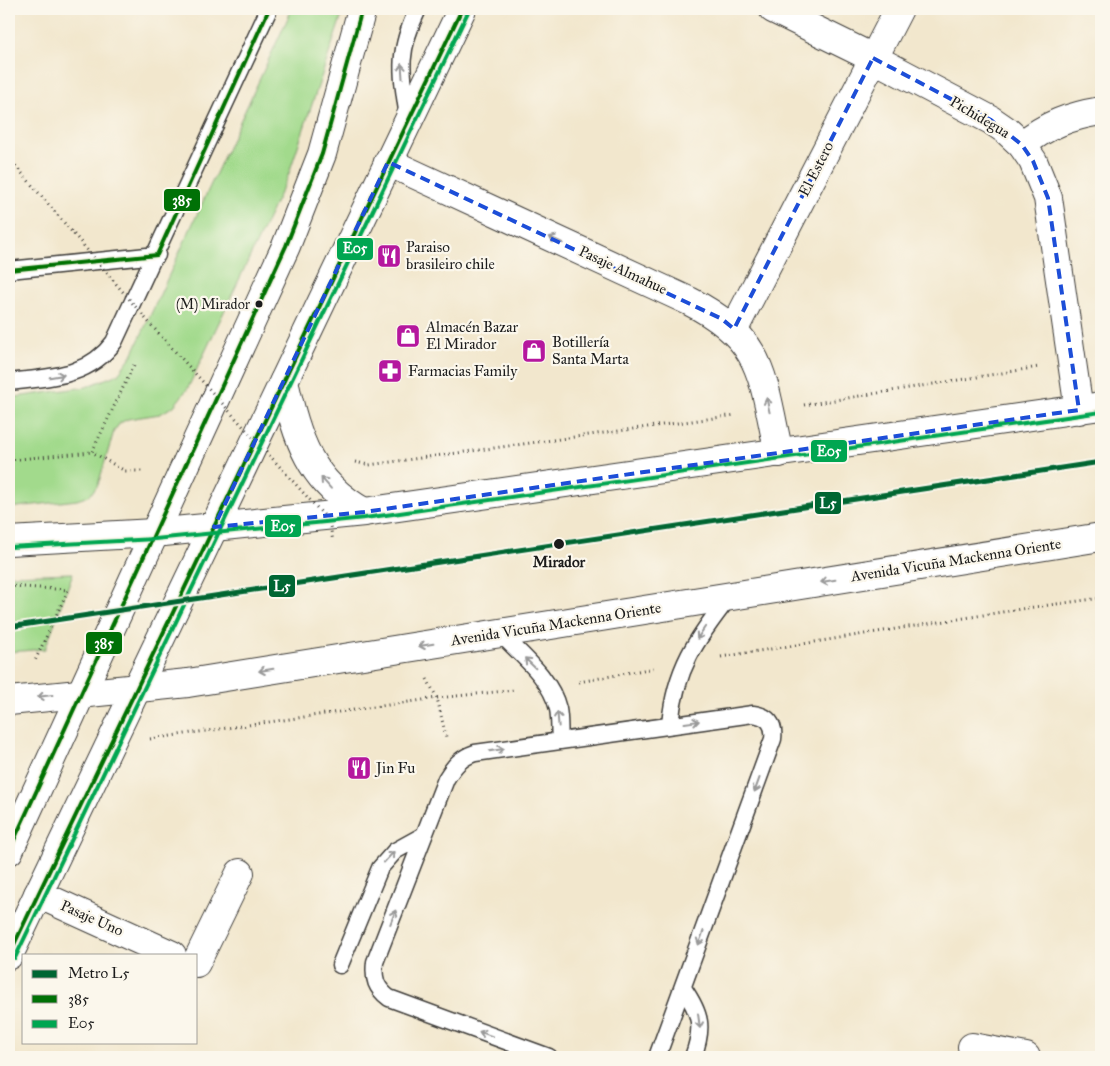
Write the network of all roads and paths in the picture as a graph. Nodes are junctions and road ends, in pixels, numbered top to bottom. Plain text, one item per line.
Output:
1 (270, 9) edge
2 (362, 9) edge
3 (418, 9) edge
4 (462, 9) edge
5 (773, 9) edge
6 (899, 9) edge
7 (873, 58) junction
8 (1101, 111) edge
9 (408, 119) junction
10 (1022, 145) junction
11 (9, 158) edge
12 (388, 162) junction
13 (157, 255) junction
14 (9, 270) edge
15 (152, 326) junction
16 (734, 329) junction
17 (148, 335) dead end
18 (136, 360) dead end
19 (1072, 362) junction
20 (284, 381) junction
21 (9, 382) edge
22 (1090, 408) edge
23 (769, 411) junction
24 (92, 452) junction
25 (306, 453) junction
26 (779, 453) junction
27 (9, 460) edge
28 (242, 466) junction
29 (182, 470) junction
30 (364, 512) junction
31 (214, 527) junction
32 (154, 533) junction
33 (1101, 537) edge
34 (9, 541) edge
35 (333, 541) dead end
36 (9, 586) edge
37 (730, 596) junction
38 (500, 633) junction
39 (411, 648) junction
40 (137, 687) junction
41 (81, 692) junction
42 (13, 700) edge
43 (670, 725) junction
44 (560, 740) junction
45 (453, 768) junction
46 (424, 835) junction
47 (9, 851) edge
48 (240, 873) dead end
49 (38, 894) junction
50 (170, 954) edge
51 (9, 955) edge
52 (198, 959) edge
53 (340, 965) dead end
54 (682, 988) junction
55 (972, 1047) dead end
56 (549, 1057) edge
57 (657, 1057) edge
58 (693, 1057) edge
59 (1026, 1057) edge

1 - 13 lane
2 - 29 main road
9 -> 3 lane
4 - 9 main road
5 - 7 main road, Pichidegua
6 - 7 main road, El Estero
7 - 10 main road, Pichidegua
7 - 16 main road, El Estero
8 - 10 main road
9 - 12 main road
10 - 19 main road, Pichidegua
11 - 15 path, bridge
16 -> 12 main road, Pasaje Almahue
12 - 20 main road
13 - 14 lane
21 -> 13 lane
15 - 17 path
15 - 35 path, bridge
23 -> 16 main road, Pasaje Almahue
18 - 24 path
19 - 22 main road, Pichidegua
19 - 23 path
20 - 25 main road
20 - 28 main road
22 - 26 main road
23 - 25 path
23 - 26 main road, Pasaje Almahue
24 - 27 path
24 - 29 path
25 - 28 path
30 -> 25 main road
26 - 30 main road
28 - 31 main road
29 - 32 main road
30 - 31 main road
31 - 32 main road
31 - 40 main road
32 - 34 main road
32 - 41 main road
33 -> 37 main road, Avenida Vicuña Mackenna Oriente
36 - 42 path
37 - 38 main road, Avenida Vicuña Mackenna Oriente
37 -> 43 lane
38 -> 39 main road, Avenida Vicuña Mackenna Oriente
44 -> 38 lane
39 -> 40 main road, Avenida Vicuña Mackenna Oriente
39 - 45 path
40 - 41 main road, Avenida Vicuña Mackenna Oriente
40 - 49 main road
41 -> 42 main road, Avenida Vicuña Mackenna Oriente
41 - 47 main road
43 - 44 lane
43 -> 54 lane
45 -> 44 lane
45 - 46 lane
53 -> 46 lane
56 -> 46 lane
48 - 52 main road
49 - 50 main road, Pasaje Uno
49 - 51 main road
54 - 57 lane
54 -> 58 lane
55 - 59 main road

